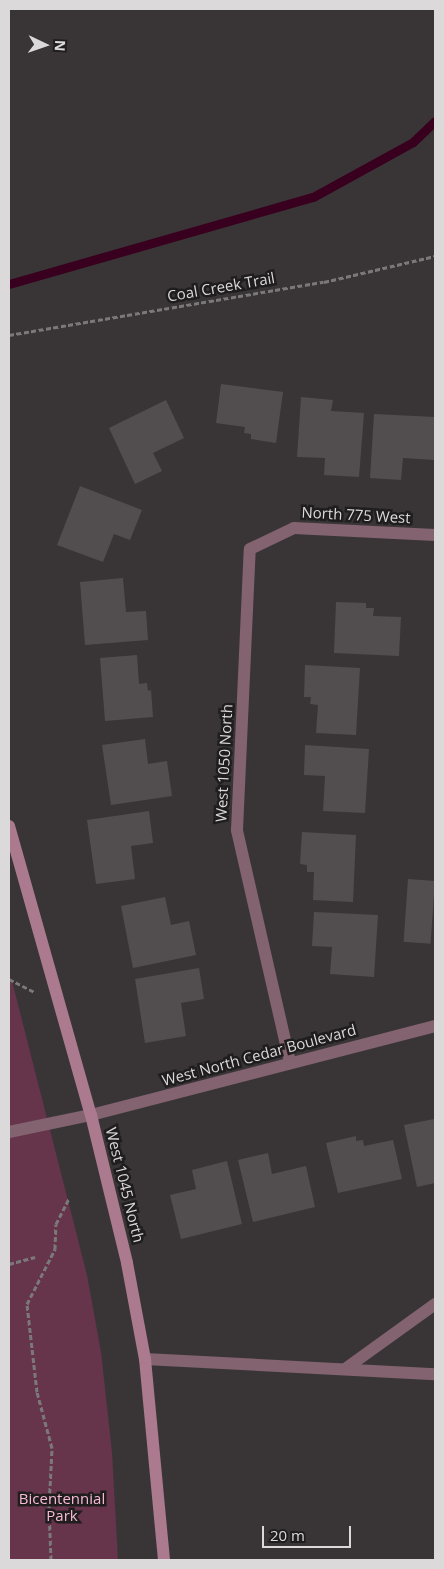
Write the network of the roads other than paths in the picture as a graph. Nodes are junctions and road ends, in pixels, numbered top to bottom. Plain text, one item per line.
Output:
1 (435, 535) edge
2 (250, 549) joint
3 (9, 826) edge
4 (435, 1026) edge
5 (290, 1062) junction
6 (91, 1115) junction
7 (9, 1132) edge
8 (435, 1304) edge
9 (145, 1359) junction
10 (345, 1369) junction
11 (435, 1374) edge
12 (164, 1560) edge

1 - 2 street, North 775 West
2 - 5 street, West 1050 North
3 - 6 main road, West 1045 North
4 - 5 street, West North Cedar Boulevard
5 - 6 street, West North Cedar Boulevard
6 - 7 street, West North Cedar Boulevard
6 - 9 main road, West 1045 North
8 - 10 street
9 - 10 street
9 - 12 main road, West 1045 North
10 - 11 street

